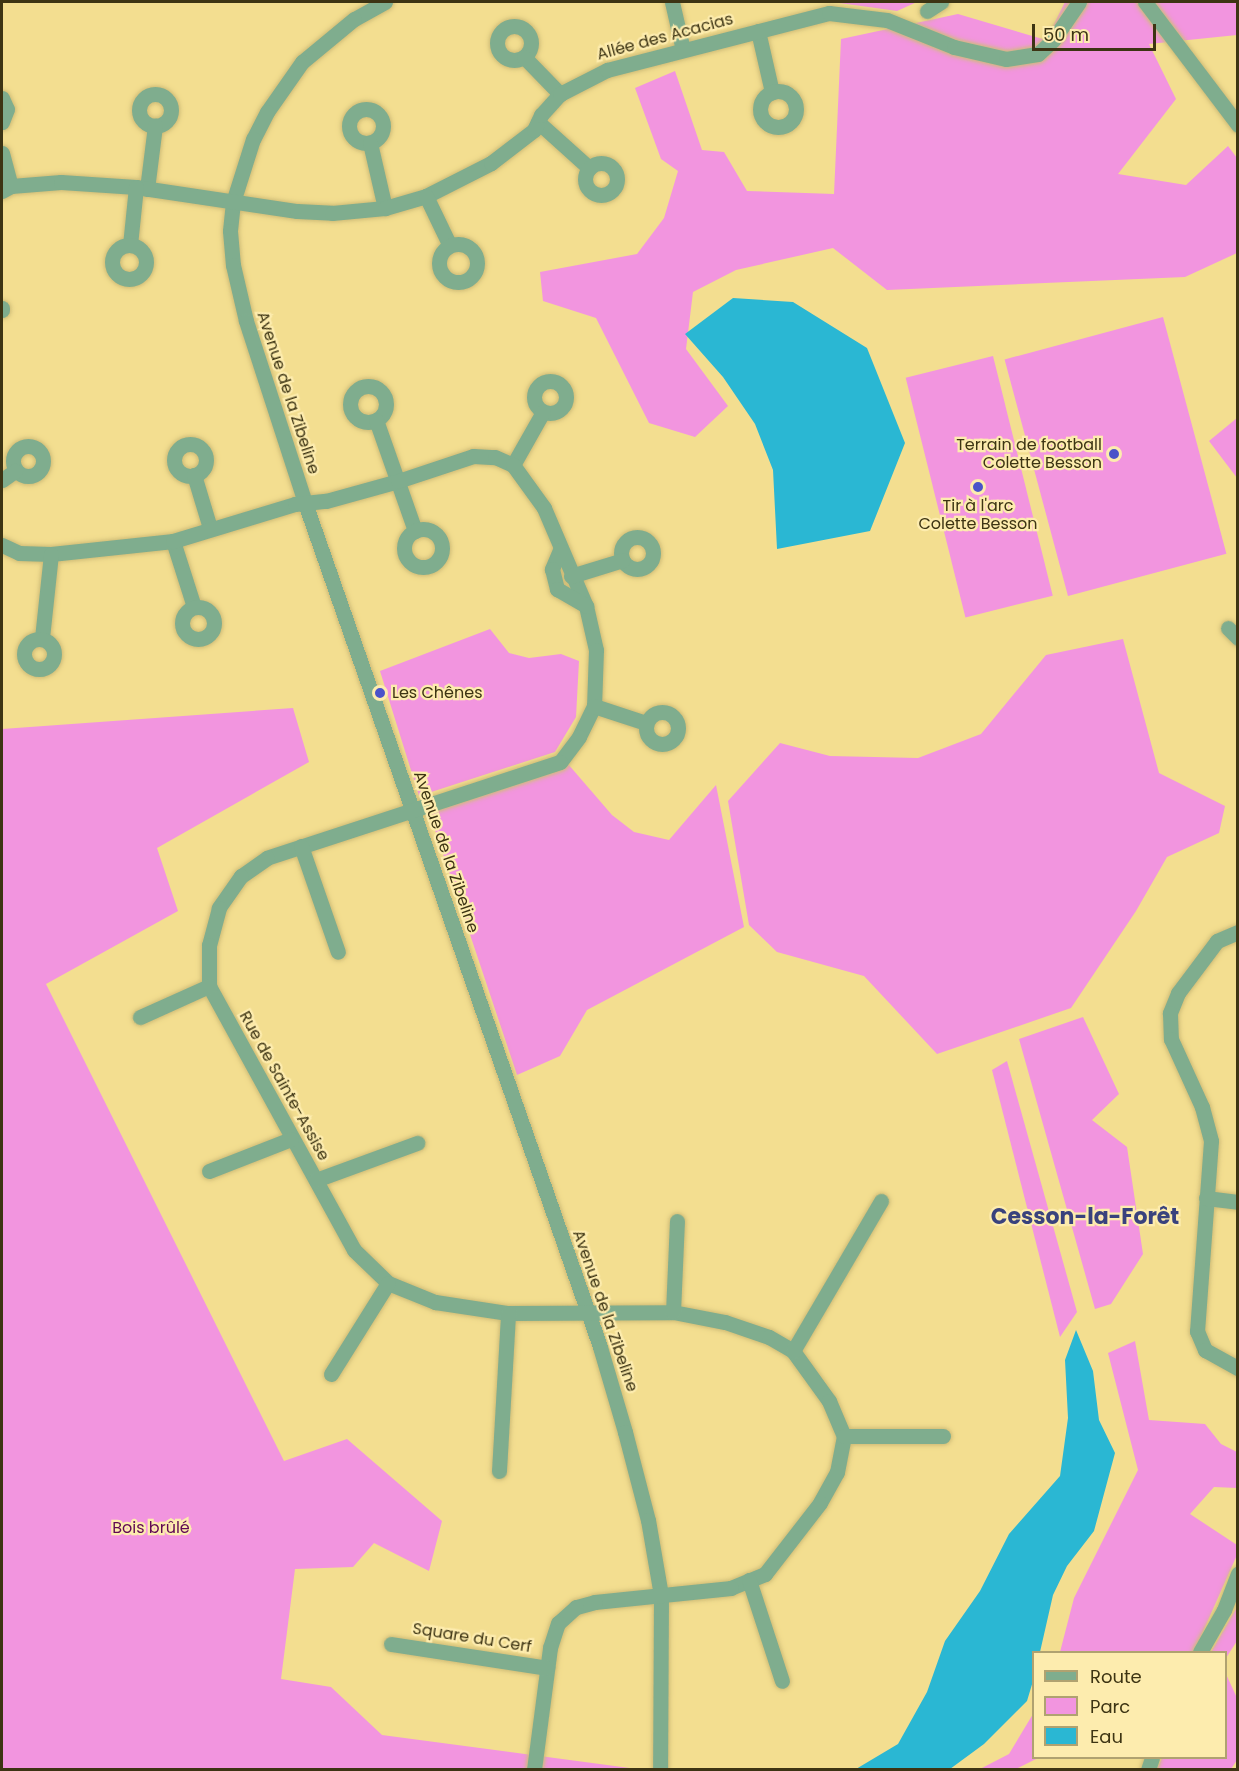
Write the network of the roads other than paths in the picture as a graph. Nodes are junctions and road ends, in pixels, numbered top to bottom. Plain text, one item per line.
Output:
1 (385, 2) edge
2 (672, 2) edge
3 (941, 2) edge
4 (1079, 2) edge
5 (1144, 2) edge
6 (927, 11) dead end
7 (758, 31) junction
8 (683, 50) junction
9 (524, 57) dead end
10 (772, 92) dead end
11 (560, 94) junction
12 (2, 98) edge
13 (2, 122) edge
14 (538, 122) junction
15 (1238, 124) edge
16 (155, 126) dead end
17 (370, 143) dead end
18 (2, 153) edge
19 (589, 168) dead end
20 (6, 188) edge
21 (142, 188) junction
22 (426, 196) junction
23 (233, 202) junction
24 (385, 208) junction
25 (130, 245) dead end
26 (450, 246) dead end
27 (543, 412) dead end
28 (376, 420) dead end
29 (513, 465) junction
30 (15, 471) dead end
31 (194, 475) dead end
32 (2, 480) edge
33 (398, 481) junction
34 (305, 503) junction
35 (210, 528) junction
36 (415, 531) dead end
37 (173, 542) junction
38 (2, 545) edge
39 (560, 550) junction
40 (51, 554) junction
41 (622, 560) dead end
42 (571, 576) junction
43 (586, 606) junction
44 (194, 607) dead end
45 (42, 638) dead end
46 (594, 706) junction
47 (646, 723) dead end
48 (412, 809) junction
49 (301, 846) junction
50 (1238, 932) edge
51 (338, 952) dead end
52 (209, 986) junction
53 (140, 1017) dead end
54 (291, 1139) junction
55 (417, 1143) dead end
56 (209, 1171) dead end
57 (316, 1180) junction
58 (1206, 1198) junction
59 (881, 1201) dead end
60 (1238, 1202) edge
61 (676, 1221) dead end
62 (388, 1283) junction
63 (586, 1311) junction
64 (673, 1312) junction
65 (508, 1313) junction
66 (793, 1351) junction
67 (1238, 1368) edge
68 (331, 1374) dead end
69 (844, 1436) junction
70 (943, 1436) dead end
71 (499, 1471) dead end
72 (1238, 1574) edge
73 (749, 1580) junction
74 (662, 1595) junction
75 (391, 1644) dead end
76 (1201, 1651) edge
77 (547, 1668) junction
78 (782, 1681) dead end
79 (534, 1770) edge
80 (660, 1770) edge

1 - 23 street, Avenue de la Zibeline
2 - 8 street
3 - 6 street
4 - 7 street, Allée des Acacias
5 - 15 street
7 - 8 street, Allée des Acacias
7 - 10 street
8 - 11 street, Allée des Acacias
9 - 11 street
11 - 14 street, Allée des Acacias
12 - 13 street
14 - 19 street
14 - 22 street, Allée des Acacias
16 - 21 street
17 - 24 street
18 - 20 street
20 - 21 street, Allée des Acacias
21 - 23 street, Allée des Acacias
21 - 25 street
22 - 24 street, Allée des Acacias
22 - 26 street
23 - 24 street, Allée des Acacias
23 - 34 street, Avenue de la Zibeline
27 - 29 street
28 - 33 street
29 - 33 street
29 - 39 street
30 - 32 street
31 - 35 street
33 - 34 street
33 - 36 street
34 - 35 street
34 - 48 street, Avenue de la Zibeline
35 - 37 street
37 - 40 street
37 - 44 street
38 - 40 street
39 - 42 street
39 - 43 street
40 - 45 street
41 - 42 street
42 - 43 street
43 - 46 street
46 - 47 street
46 - 48 street, Rue de Sainte-Assise
48 - 49 street, Rue de Sainte-Assise
48 - 63 street, Avenue de la Zibeline
49 - 51 street
49 - 52 street, Rue de Sainte-Assise
50 - 58 street
52 - 53 street
52 - 54 street, Rue de Sainte-Assise
54 - 56 street
54 - 57 street, Rue de Sainte-Assise
55 - 57 street
57 - 62 street, Rue de Sainte-Assise
58 - 60 street
58 - 67 street
59 - 66 street
61 - 64 street
62 - 65 street, Rue de Sainte-Assise
62 - 68 street
63 - 64 street, Rue de Sainte-Assise
63 - 65 street, Rue de Sainte-Assise
63 - 74 street, Avenue de la Zibeline
64 - 66 street, Rue de Sainte-Assise
65 - 71 street
66 - 69 street
69 - 70 street
69 - 73 street
72 - 76 street
73 - 74 street
73 - 78 street
74 - 77 street
74 - 80 street, Avenue de la Zibeline
75 - 77 street, Square du Cerf
77 - 79 street

